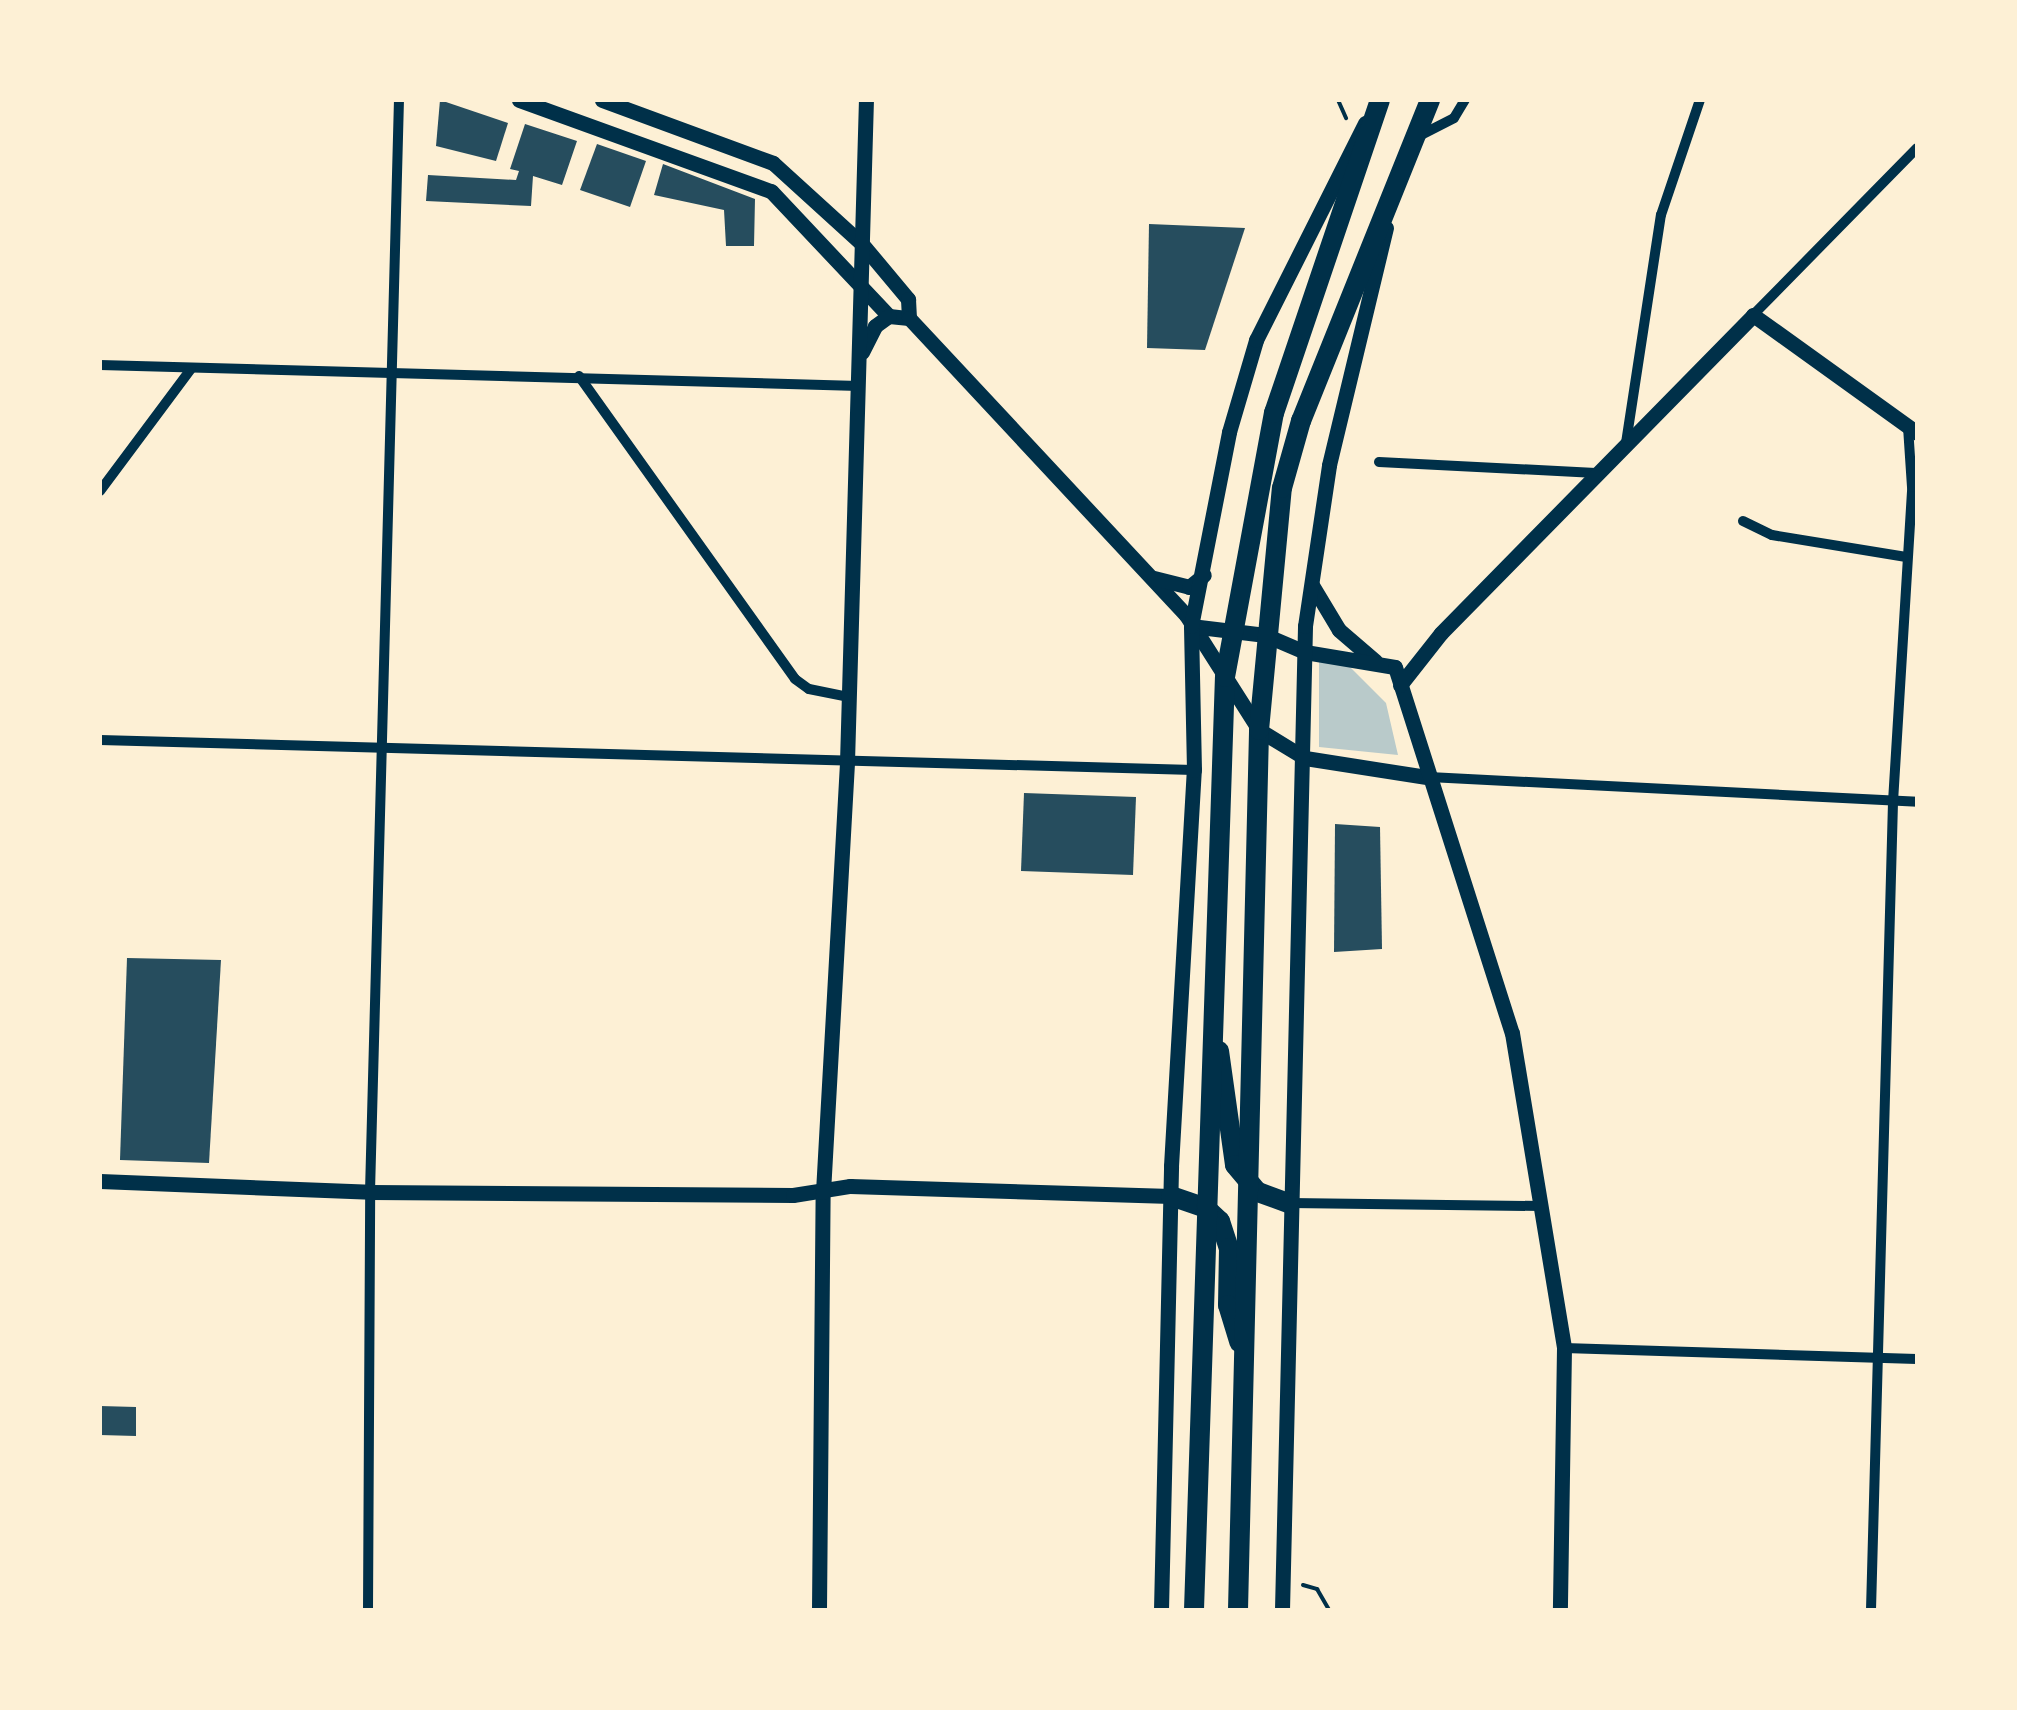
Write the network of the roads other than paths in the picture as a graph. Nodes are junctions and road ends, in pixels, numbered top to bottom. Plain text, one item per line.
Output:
1 (399, 100) edge
2 (519, 100) edge
3 (602, 100) edge
4 (866, 100) edge
5 (1379, 100) edge
6 (1430, 100) edge
7 (1465, 100) edge
8 (1700, 100) edge
9 (636, 106) edge
10 (1414, 139) junction
11 (655, 145) junction
12 (1917, 148) edge
13 (1392, 205) junction
14 (862, 244) junction
15 (859, 286) junction
16 (1753, 315) junction
17 (890, 316) junction
18 (909, 318) junction
19 (860, 356) junction
20 (100, 365) edge
21 (191, 370) junction
22 (396, 376) junction
23 (579, 376) junction
24 (860, 386) junction
25 (1912, 430) edge
26 (1626, 443) junction
27 (1378, 462) dead end
28 (1596, 472) junction
29 (1915, 485) edge
30 (100, 491) edge
31 (1742, 521) dead end
32 (1906, 556) junction
33 (1146, 574) junction
34 (1204, 575) junction
35 (1311, 581) junction
36 (1192, 626) junction
37 (1234, 630) junction
38 (1441, 633) junction
39 (1265, 635) junction
40 (1305, 652) junction
41 (1375, 661) junction
42 (1395, 668) junction
43 (1226, 676) junction
44 (1400, 686) junction
45 (849, 697) junction
46 (1259, 730) junction
47 (100, 740) edge
48 (1415, 741) junction
49 (383, 749) junction
50 (1305, 758) junction
51 (848, 762) junction
52 (1394, 768) junction
53 (1194, 770) junction
54 (1427, 777) junction
55 (1893, 802) junction
56 (1917, 802) edge
57 (1213, 1030) junction
58 (100, 1181) edge
59 (1247, 1182) junction
60 (370, 1192) junction
61 (823, 1192) junction
62 (1171, 1196) junction
63 (1288, 1203) junction
64 (1542, 1206) junction
65 (1206, 1208) junction
66 (1564, 1348) junction
67 (1243, 1353) junction
68 (1878, 1359) junction
69 (1917, 1360) edge
70 (368, 1610) edge
71 (819, 1610) edge
72 (1161, 1610) edge
73 (1194, 1610) edge
74 (1238, 1610) edge
75 (1282, 1610) edge
76 (1560, 1610) edge
77 (1872, 1610) edge

1 - 22 street
2 - 11 street
3 - 9 street
4 - 14 street
5 - 34 street
5 - 37 main road
6 - 10 main road
7 - 10 street
8 - 26 street
9 - 11 street
9 - 14 street
10 - 13 main road
11 - 15 street
12 - 16 street
13 - 35 street
13 - 39 main road
14 - 15 street
14 - 18 street
15 - 17 street
15 - 19 street
16 - 25 street
16 - 26 street
17 - 18 street
17 - 19 street
18 - 33 street
19 - 24 street
20 - 21 street
21 - 22 street
21 - 30 street
22 - 23 street
22 - 49 street
23 - 24 street
23 - 45 street
24 - 45 street
25 - 29 street
26 - 28 street
27 - 28 street
28 - 38 street
29 - 32 street
31 - 32 street
32 - 55 street
33 - 34 street
33 - 36 street
34 - 36 street
35 - 40 street
35 - 41 street
36 - 37 street
36 - 43 street
36 - 53 street
37 - 39 street
37 - 43 main road
38 - 42 street
38 - 44 street
39 - 40 street
39 - 46 main road
40 - 41 street
40 - 50 street
41 - 42 street
42 - 44 street
43 - 46 street
43 - 57 main road
44 - 48 street
45 - 51 street
46 - 50 street
46 - 59 main road
47 - 49 street
48 - 52 street
48 - 54 street
49 - 51 street
49 - 60 street
50 - 52 street
50 - 63 street
51 - 53 street
51 - 61 street
52 - 54 street
53 - 62 street
54 - 55 street
54 - 64 street
55 - 56 street
55 - 68 street
57 - 59 main road
57 - 65 main road
58 - 60 street
59 - 63 main road
59 - 67 main road
60 - 61 street
60 - 70 street
61 - 62 street
61 - 71 street
62 - 65 main road
62 - 72 street
63 - 64 street
63 - 75 street
64 - 66 street
65 - 67 main road
65 - 73 main road
66 - 68 street
66 - 76 street
67 - 74 main road
68 - 69 street
68 - 77 street

